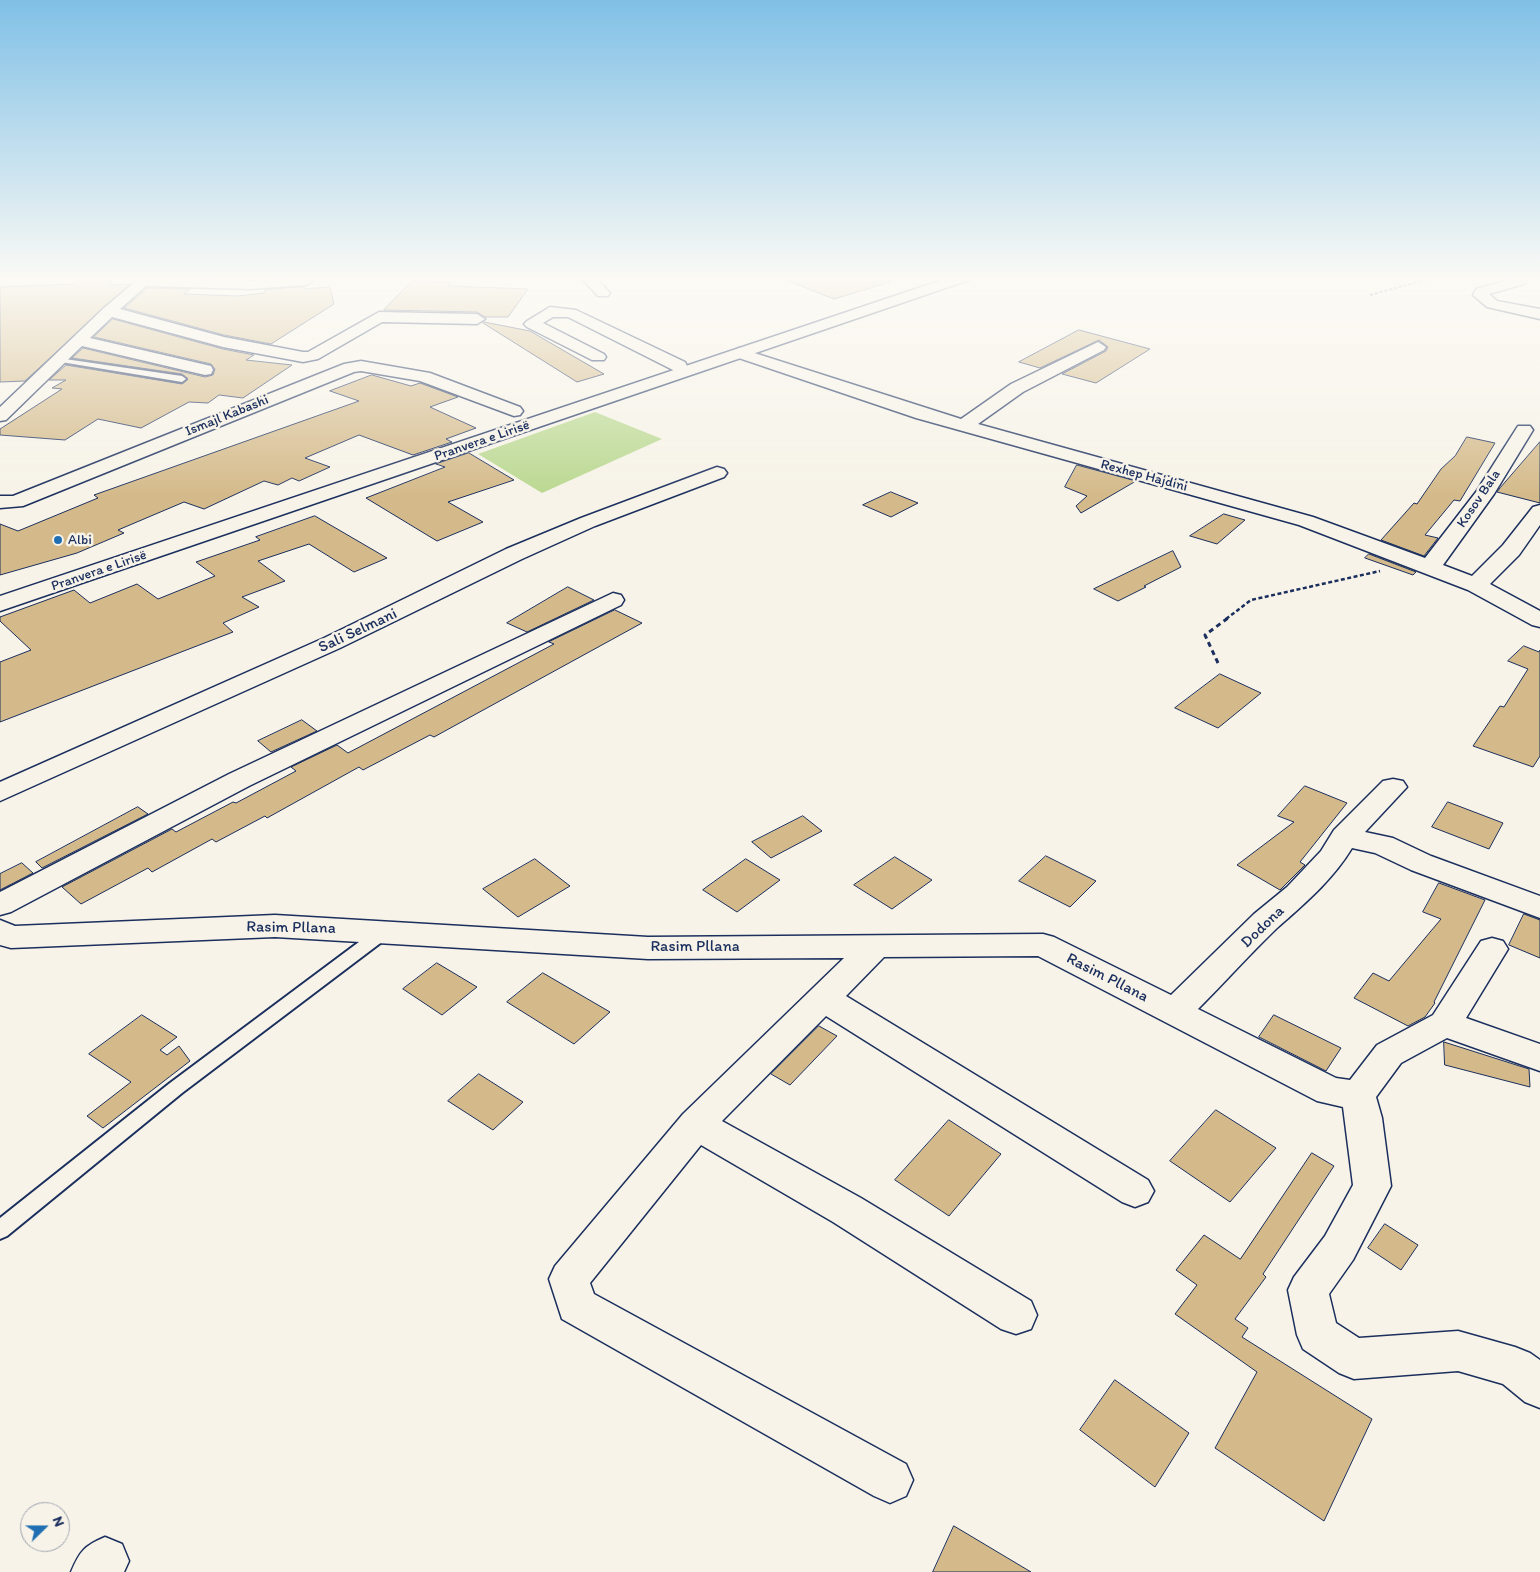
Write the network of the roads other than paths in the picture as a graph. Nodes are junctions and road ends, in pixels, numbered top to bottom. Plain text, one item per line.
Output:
1 (71, 350) edge
2 (121, 350) edge
3 (265, 350) edge
4 (322, 350) edge
5 (586, 350) edge
6 (647, 350) edge
7 (725, 350) edge
8 (750, 350) edge
9 (1091, 350) edge
10 (739, 354) junction
11 (598, 356) dead end
12 (61, 360) junction
13 (679, 366) junction
14 (205, 370) dead end
15 (182, 380) dead end
16 (514, 411) dead end
17 (0, 416) edge
18 (964, 426) junction
19 (1524, 430) dead end
20 (717, 473) dead end
21 (0, 502) edge
22 (1540, 511) edge
23 (1424, 564) junction
24 (1476, 585) junction
25 (0, 598) edge
26 (613, 600) dead end
27 (0, 604) edge
28 (1540, 620) edge
29 (1393, 787) dead end
30 (0, 792) edge
31 (1344, 837) junction
32 (0, 905) edge
33 (1540, 907) edge
34 (385, 931) junction
35 (4, 937) edge
36 (877, 945) junction
37 (1492, 949) dead end
38 (822, 998) junction
39 (1176, 1012) junction
40 (1445, 1024) junction
41 (1540, 1058) edge
42 (1358, 1095) junction
43 (696, 1124) junction
44 (1135, 1191) dead end
45 (0, 1230) edge
46 (1016, 1315) dead end
47 (1540, 1387) edge
48 (890, 1480) dead end

1 - 12 street
2 - 14 street
3 - 4 street
5 - 11 street
6 - 13 street
7 - 13 street, Pranvera e Lirisë
8 - 10 street, Pranvera e Lirisë
9 - 18 street
10 - 18 street, Rexhep Hajdini
10 - 27 street, Pranvera e Lirisë
12 - 15 lane
12 - 17 street
13 - 25 street, Pranvera e Lirisë
16 - 21 street, Ismajl Kabashi
18 - 23 street, Rexhep Hajdini
19 - 23 street, Kosov Bala
20 - 30 street, Sali Selmani
22 - 24 street
23 - 24 street, Rexhep Hajdini
24 - 28 street, Rexhep Hajdini
26 - 32 street
29 - 31 street, Dodona
31 - 33 street
31 - 39 street, Dodona
34 - 35 street, Rasim Pllana
34 - 36 street, Rasim Pllana
34 - 45 lane
36 - 38 street
36 - 39 street, Rasim Pllana
37 - 40 street
38 - 43 street
38 - 44 street
39 - 42 street, Rasim Pllana
40 - 41 street
40 - 42 street
42 - 47 street
43 - 46 street
43 - 48 street

